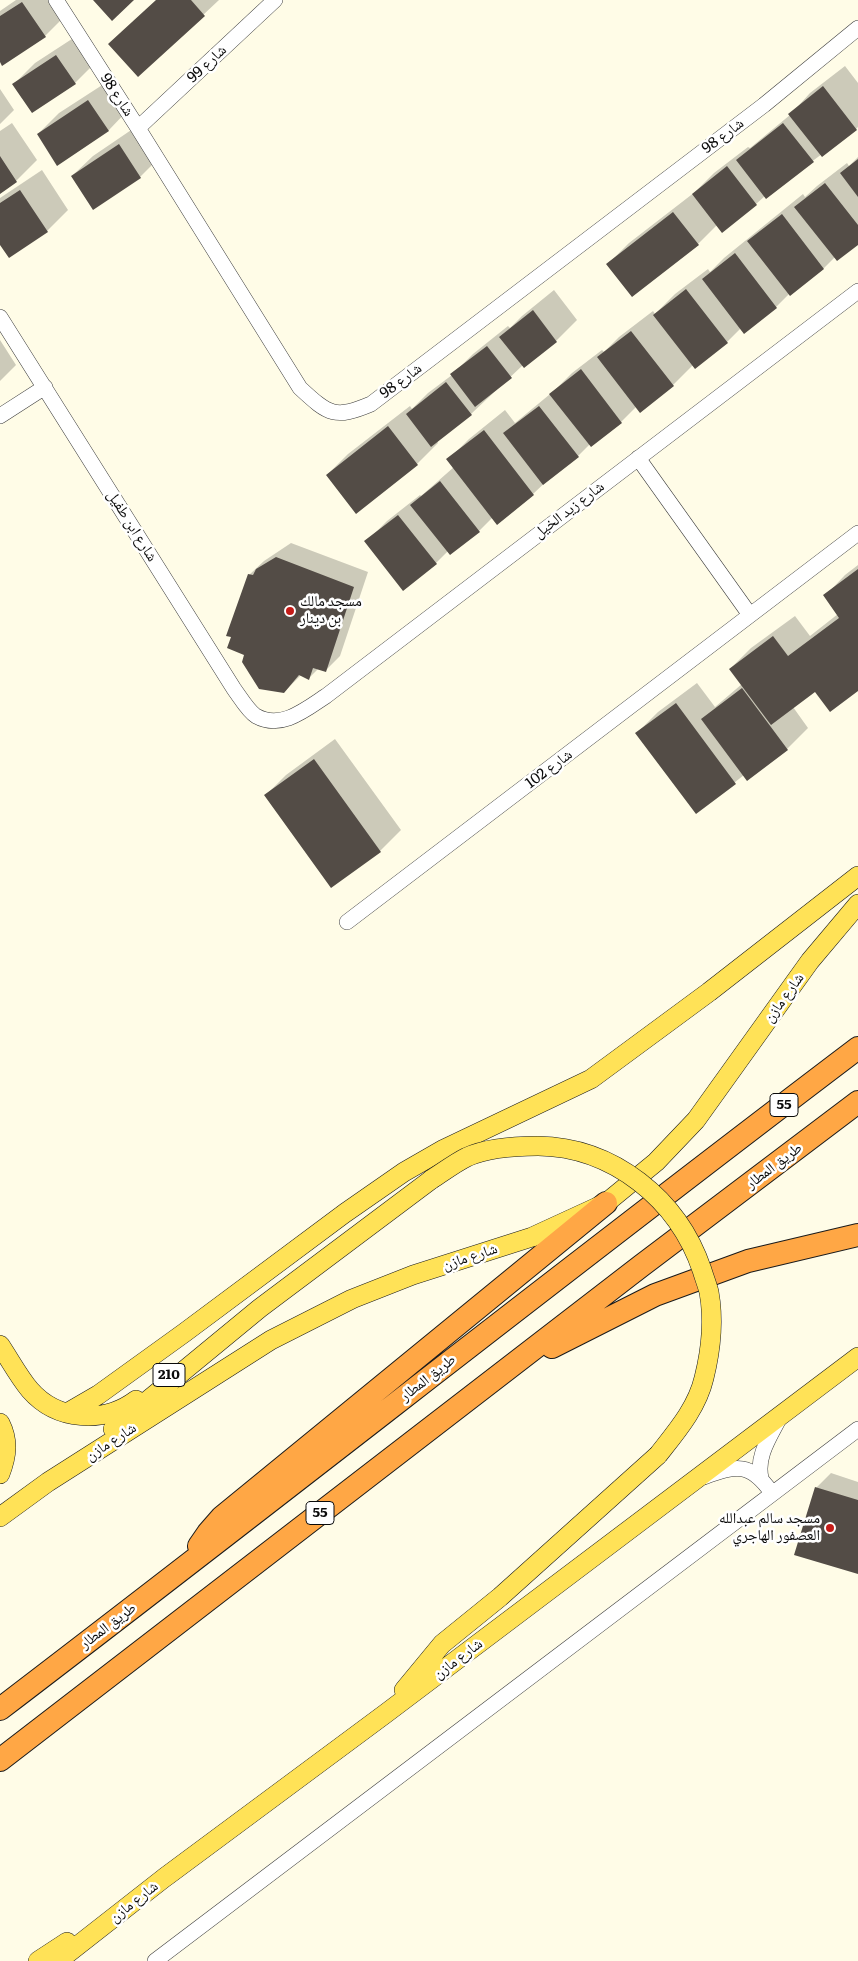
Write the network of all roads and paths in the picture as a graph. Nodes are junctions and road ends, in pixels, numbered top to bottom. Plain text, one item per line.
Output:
1 (56, 0) edge
2 (275, 0) edge
3 (858, 28) edge
4 (138, 128) junction
5 (858, 291) edge
6 (0, 317) edge
7 (45, 387) junction
8 (0, 416) edge
9 (638, 458) junction
10 (858, 533) edge
11 (750, 616) junction
12 (276, 722) joint
13 (858, 876) edge
14 (858, 904) edge
15 (347, 922) dead end
16 (858, 1048) edge
17 (858, 1102) edge
18 (606, 1203) junction
19 (858, 1234) edge
20 (260, 1308) junction
21 (0, 1345) edge
22 (858, 1357) edge
23 (508, 1368) junction
24 (67, 1413) junction
25 (781, 1416) junction
26 (0, 1424) edge
27 (858, 1429) edge
28 (0, 1474) edge
29 (761, 1478) junction
30 (695, 1480) junction
31 (48, 1482) junction
32 (772, 1493) junction
33 (0, 1517) edge
34 (189, 1564) junction
35 (0, 1709) edge
36 (385, 1714) junction
37 (0, 1760) edge
38 (164, 1878) junction
39 (38, 1961) edge
40 (58, 1961) edge
41 (155, 1961) edge

1 - 4 street, شارع 98
2 - 4 street, شارع 99
3 - 4 street, شارع 98
5 - 9 street, شارع زيد الخيل
6 - 7 street, شارع ابن طفيل
7 - 8 street
7 - 12 street, شارع ابن طفيل
9 - 11 street
9 - 12 street, شارع زيد الخيل
10 - 11 street, شارع 102
11 - 15 street, شارع 102
13 - 24 main road
14 - 18 main road, شارع مازن
16 - 34 highway, طريق المطار / 55
17 - 23 highway, طريق المطار / 55
18 - 31 main road, شارع مازن
18 - 34 highway
19 - 23 highway
20 - 24 main road, 210
20 - 31 main road
20 - 36 main road, bridge
21 - 24 main road, 210
22 - 25 main road, شارع مازن
23 - 37 highway, طريق المطار / 55
25 - 29 street
25 - 30 main road, شارع مازن
26 - 28 main road
27 - 32 street
29 - 30 street
29 - 32 street
30 - 36 main road, شارع مازن
31 - 33 main road, شارع مازن
32 - 41 street
34 - 35 highway, طريق المطار / 55
36 - 38 main road, شارع مازن
38 - 39 main road
38 - 40 main road, شارع مازن

